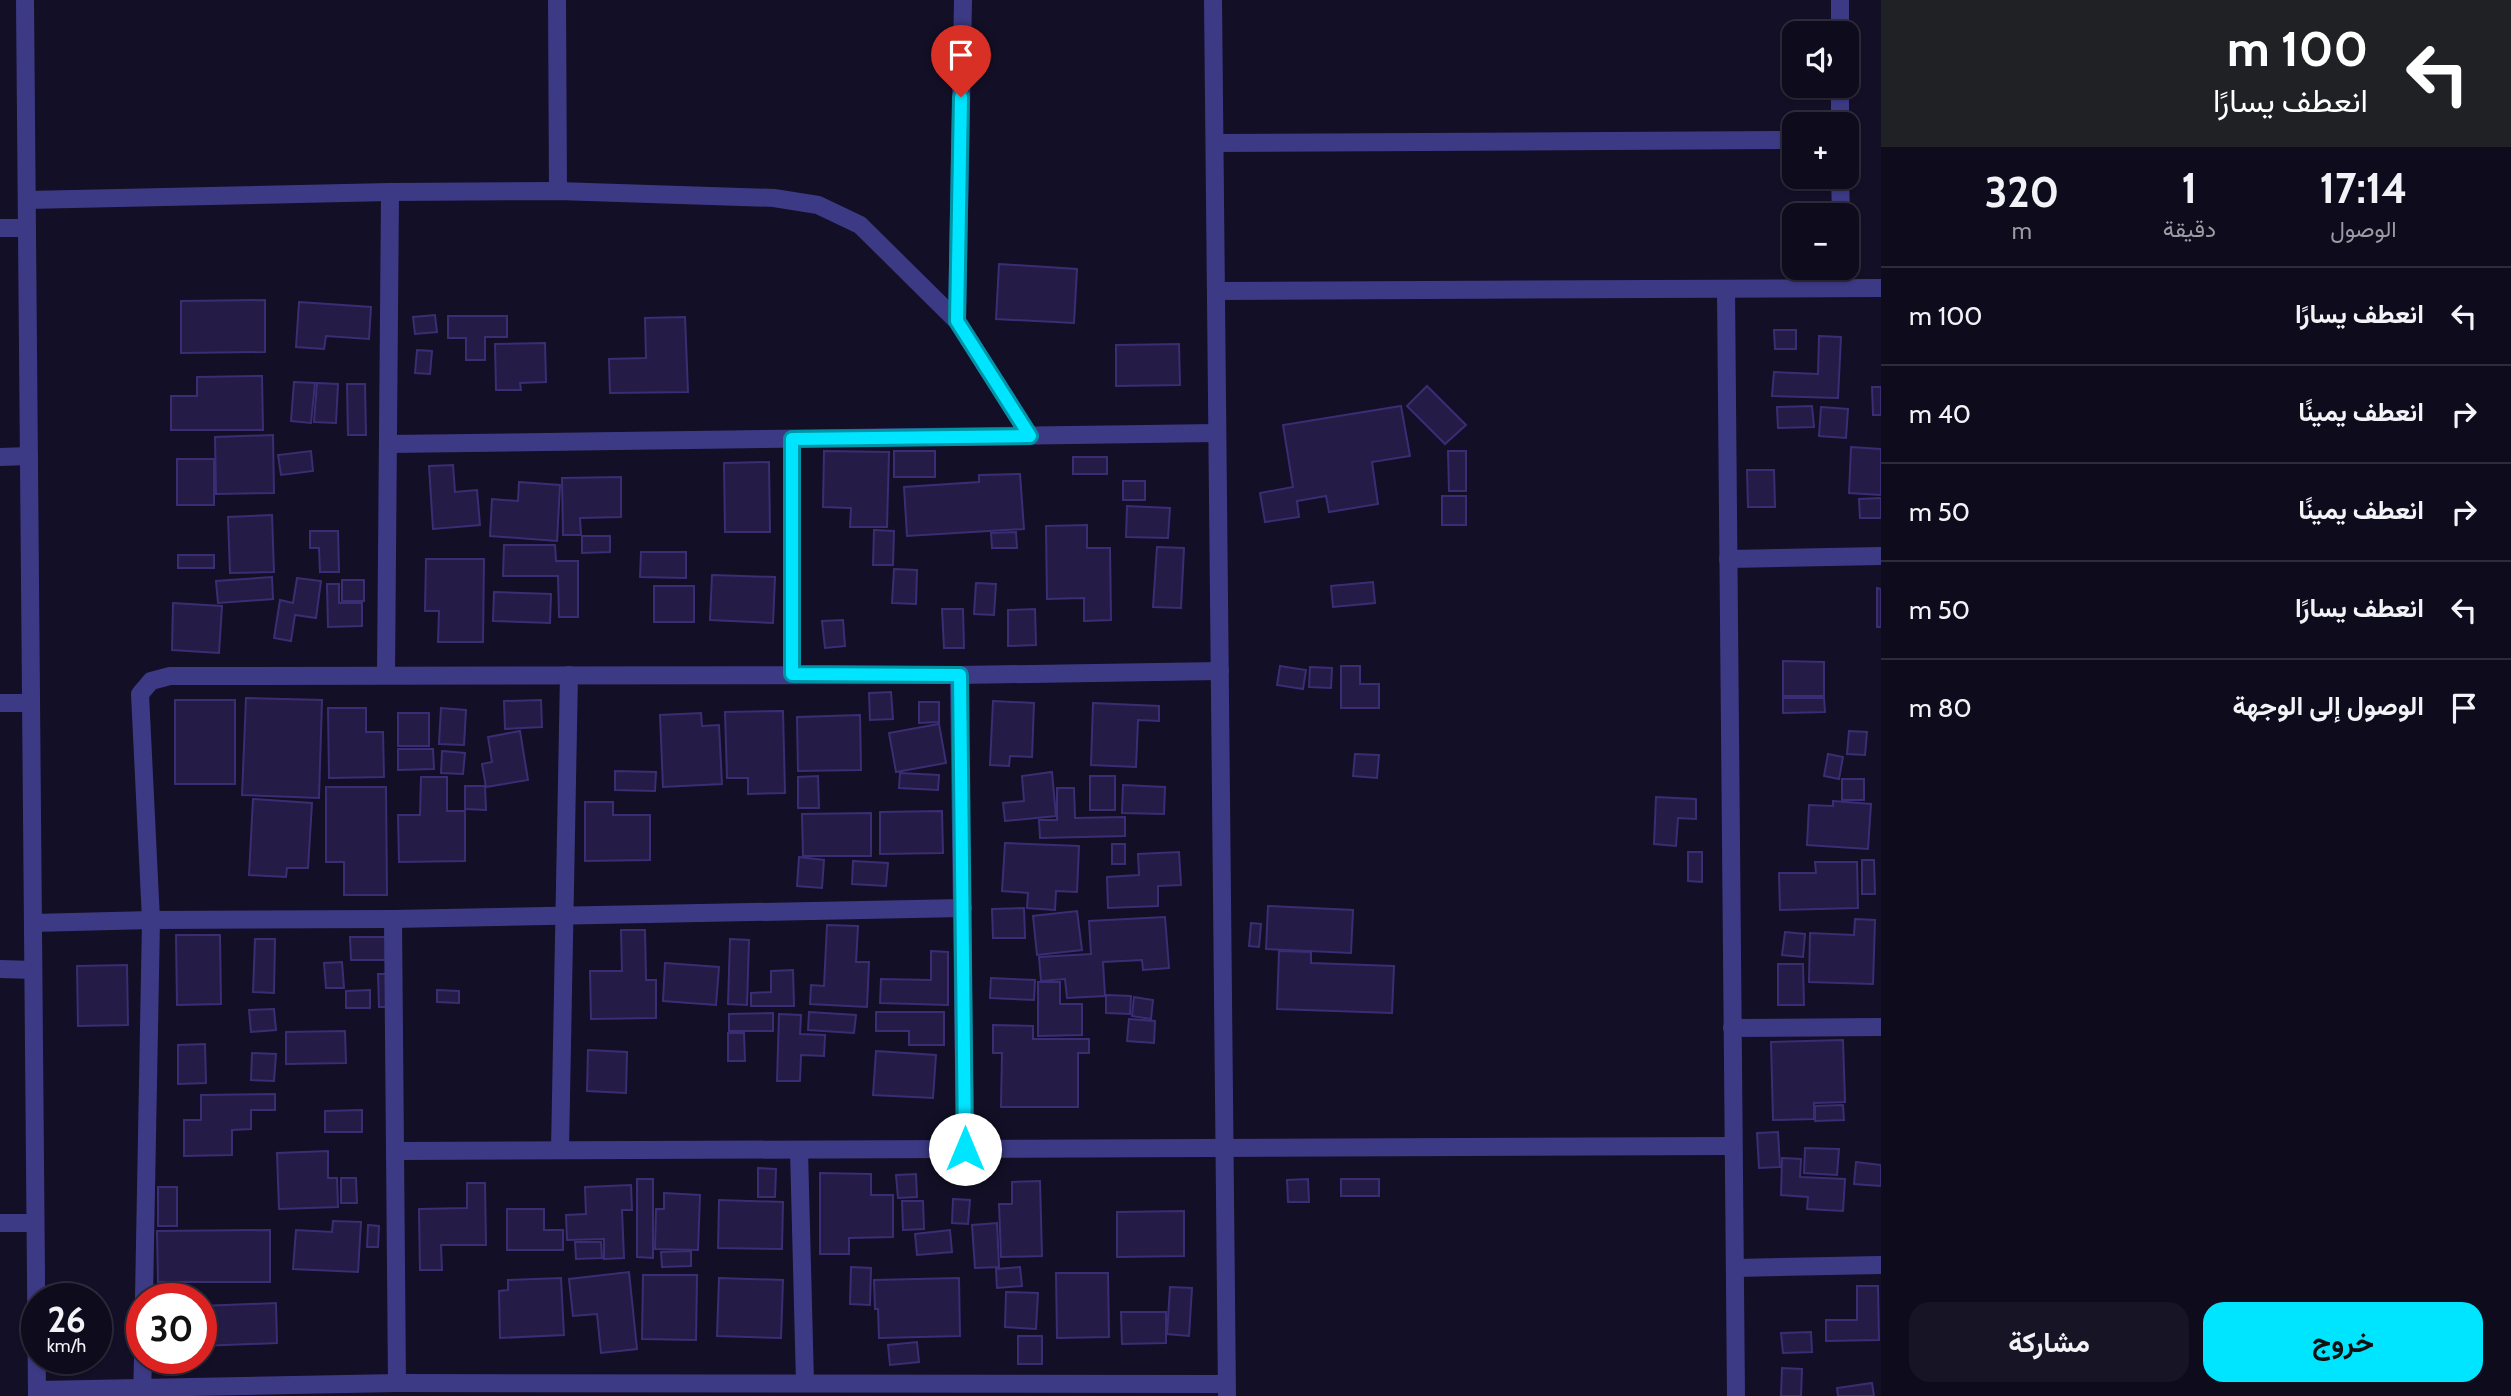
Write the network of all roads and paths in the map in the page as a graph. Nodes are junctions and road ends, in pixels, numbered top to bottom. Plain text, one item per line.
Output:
1 (25, 0) edge
2 (558, 0) edge
3 (962, 0) edge
4 (1213, 0) edge
5 (1840, 0) edge
6 (1840, 21) edge
7 (1782, 140) edge
8 (1215, 143) junction
9 (558, 191) junction
10 (390, 192) junction
11 (27, 200) junction
12 (27, 228) junction
13 (0, 229) edge
14 (1841, 280) edge
15 (1841, 288) junction
16 (1881, 288) edge
17 (1726, 290) junction
18 (1216, 291) junction
19 (957, 321) junction
20 (1217, 433) junction
21 (1030, 436) junction
22 (792, 439) junction
23 (388, 444) junction
24 (29, 456) junction
25 (0, 457) edge
26 (1881, 556) edge
27 (1728, 559) junction
28 (1220, 671) junction
29 (792, 674) junction
30 (386, 675) junction
31 (569, 675) junction
32 (960, 675) junction
33 (31, 703) junction
34 (0, 704) edge
35 (963, 908) junction
36 (564, 915) junction
37 (393, 919) junction
38 (151, 920) junction
39 (33, 923) junction
40 (0, 970) edge
41 (33, 970) junction
42 (1881, 1027) edge
43 (1732, 1028) junction
44 (1733, 1146) junction
45 (1223, 1148) junction
46 (965, 1149) junction
47 (560, 1150) junction
48 (799, 1150) junction
49 (396, 1151) junction
50 (0, 1223) edge
51 (35, 1223) junction
52 (1881, 1265) edge
53 (1735, 1269) junction
54 (144, 1283) edge
55 (143, 1374) edge
56 (397, 1383) junction
57 (805, 1384) junction
58 (564, 1390) edge
59 (965, 1390) edge
60 (1226, 1390) edge
61 (142, 1392) edge
62 (37, 1393) edge
63 (1736, 1396) edge

1 - 11 street
2 - 9 street
3 - 19 street
4 - 8 street
5 - 6 street
7 - 8 street
8 - 18 street
9 - 10 street
9 - 19 street
10 - 11 street
10 - 23 street
11 - 12 street
12 - 13 street
12 - 24 street
14 - 15 street
15 - 16 street
15 - 17 street
17 - 18 street
17 - 27 street
18 - 20 street
19 - 21 street
20 - 21 street
20 - 28 street
21 - 22 street
22 - 23 street
22 - 29 street
23 - 30 street
24 - 25 street
24 - 33 street
26 - 27 street
27 - 43 street
28 - 32 street
28 - 45 street
29 - 31 street
29 - 32 street
30 - 31 street
30 - 38 street
31 - 36 street
32 - 35 street
33 - 34 street
33 - 39 street
35 - 36 street
35 - 46 street
36 - 37 street
36 - 47 street
37 - 38 street
37 - 49 street
38 - 39 street
38 - 54 street
39 - 41 street
40 - 41 street
41 - 51 street
42 - 43 street
43 - 44 street
44 - 45 street
44 - 53 street
45 - 46 street
45 - 60 street
46 - 48 street
47 - 48 street
47 - 49 street
48 - 57 street
49 - 56 street
50 - 51 street
51 - 62 street
52 - 53 street
53 - 63 street
55 - 61 street
56 - 58 street
56 - 61 street
57 - 58 street
57 - 59 street
59 - 60 street
61 - 62 street

